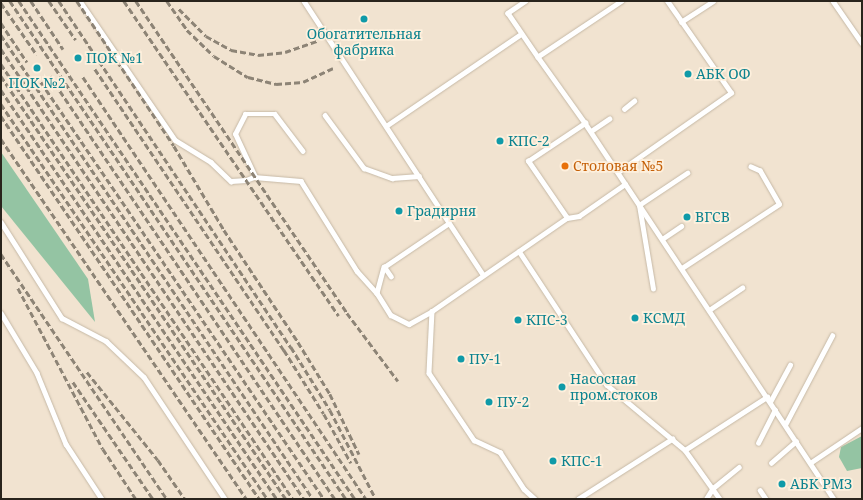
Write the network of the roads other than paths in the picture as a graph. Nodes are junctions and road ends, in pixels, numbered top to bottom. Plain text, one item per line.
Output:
1 (80, 1) edge
2 (304, 1) edge
3 (526, 1) edge
4 (622, 1) edge
5 (667, 1) edge
6 (713, 1) edge
7 (833, 1) edge
8 (681, 22) junction
9 (521, 34) junction
10 (862, 43) edge
11 (538, 57) junction
12 (634, 101) dead end
13 (624, 108) dead end
14 (326, 115) dead end
15 (609, 119) dead end
16 (585, 122) junction
17 (386, 126) junction
18 (591, 131) junction
19 (303, 151) dead end
20 (751, 167) dead end
21 (618, 172) junction
22 (687, 173) dead end
23 (419, 176) junction
24 (255, 177) junction
25 (625, 184) junction
26 (640, 205) junction
27 (567, 218) junction
28 (1, 222) edge
29 (449, 223) junction
30 (681, 226) dead end
31 (662, 239) junction
32 (519, 251) junction
33 (384, 267) junction
34 (682, 268) junction
35 (483, 274) junction
36 (391, 277) dead end
37 (742, 288) dead end
38 (653, 289) dead end
39 (377, 293) junction
40 (709, 310) junction
41 (432, 311) junction
42 (1, 313) edge
43 (832, 336) dead end
44 (790, 364) dead end
45 (767, 397) junction
46 (770, 402) junction
47 (775, 410) junction
48 (785, 425) junction
49 (862, 428) edge
50 (672, 439) junction
51 (796, 441) junction
52 (758, 443) dead end
53 (685, 450) junction
54 (771, 463) dead end
55 (810, 463) junction
56 (739, 467) dead end
57 (713, 488) junction
58 (760, 490) dead end
59 (102, 499) edge
60 (225, 499) edge
61 (535, 499) edge
62 (578, 499) edge
63 (706, 499) edge
64 (720, 499) edge
65 (766, 499) edge
66 (834, 499) edge

1 - 24 lane
2 - 17 lane
3 - 9 lane
4 - 11 lane
5 - 8 lane
6 - 8 lane
7 - 10 lane
8 - 21 lane
9 - 11 lane
9 - 17 lane
11 - 16 lane
12 - 13 lane
14 - 23 lane
15 - 18 lane
16 - 18 lane
16 - 27 lane
17 - 23 lane
18 - 21 lane
19 - 24 lane
20 - 34 lane
21 - 25 lane
22 - 26 lane
23 - 29 lane
24 - 39 lane
25 - 26 lane
25 - 27 lane
26 - 31 lane
26 - 38 lane
27 - 32 lane
28 - 60 lane
29 - 33 lane
29 - 35 lane
30 - 31 lane
31 - 34 lane
32 - 35 lane
32 - 50 lane
33 - 36 lane
33 - 39 lane
34 - 40 lane
35 - 41 lane
37 - 40 lane
39 - 41 lane
40 - 45 lane
41 - 61 lane
42 - 59 lane
43 - 48 lane
44 - 46 lane
45 - 46 lane
45 - 53 lane
46 - 47 lane
47 - 48 lane
47 - 52 lane
48 - 51 lane
49 - 55 lane
50 - 53 lane
50 - 62 lane
51 - 54 lane
51 - 55 lane
53 - 57 lane
55 - 66 lane
56 - 57 lane
57 - 63 lane
57 - 64 lane
58 - 65 lane

